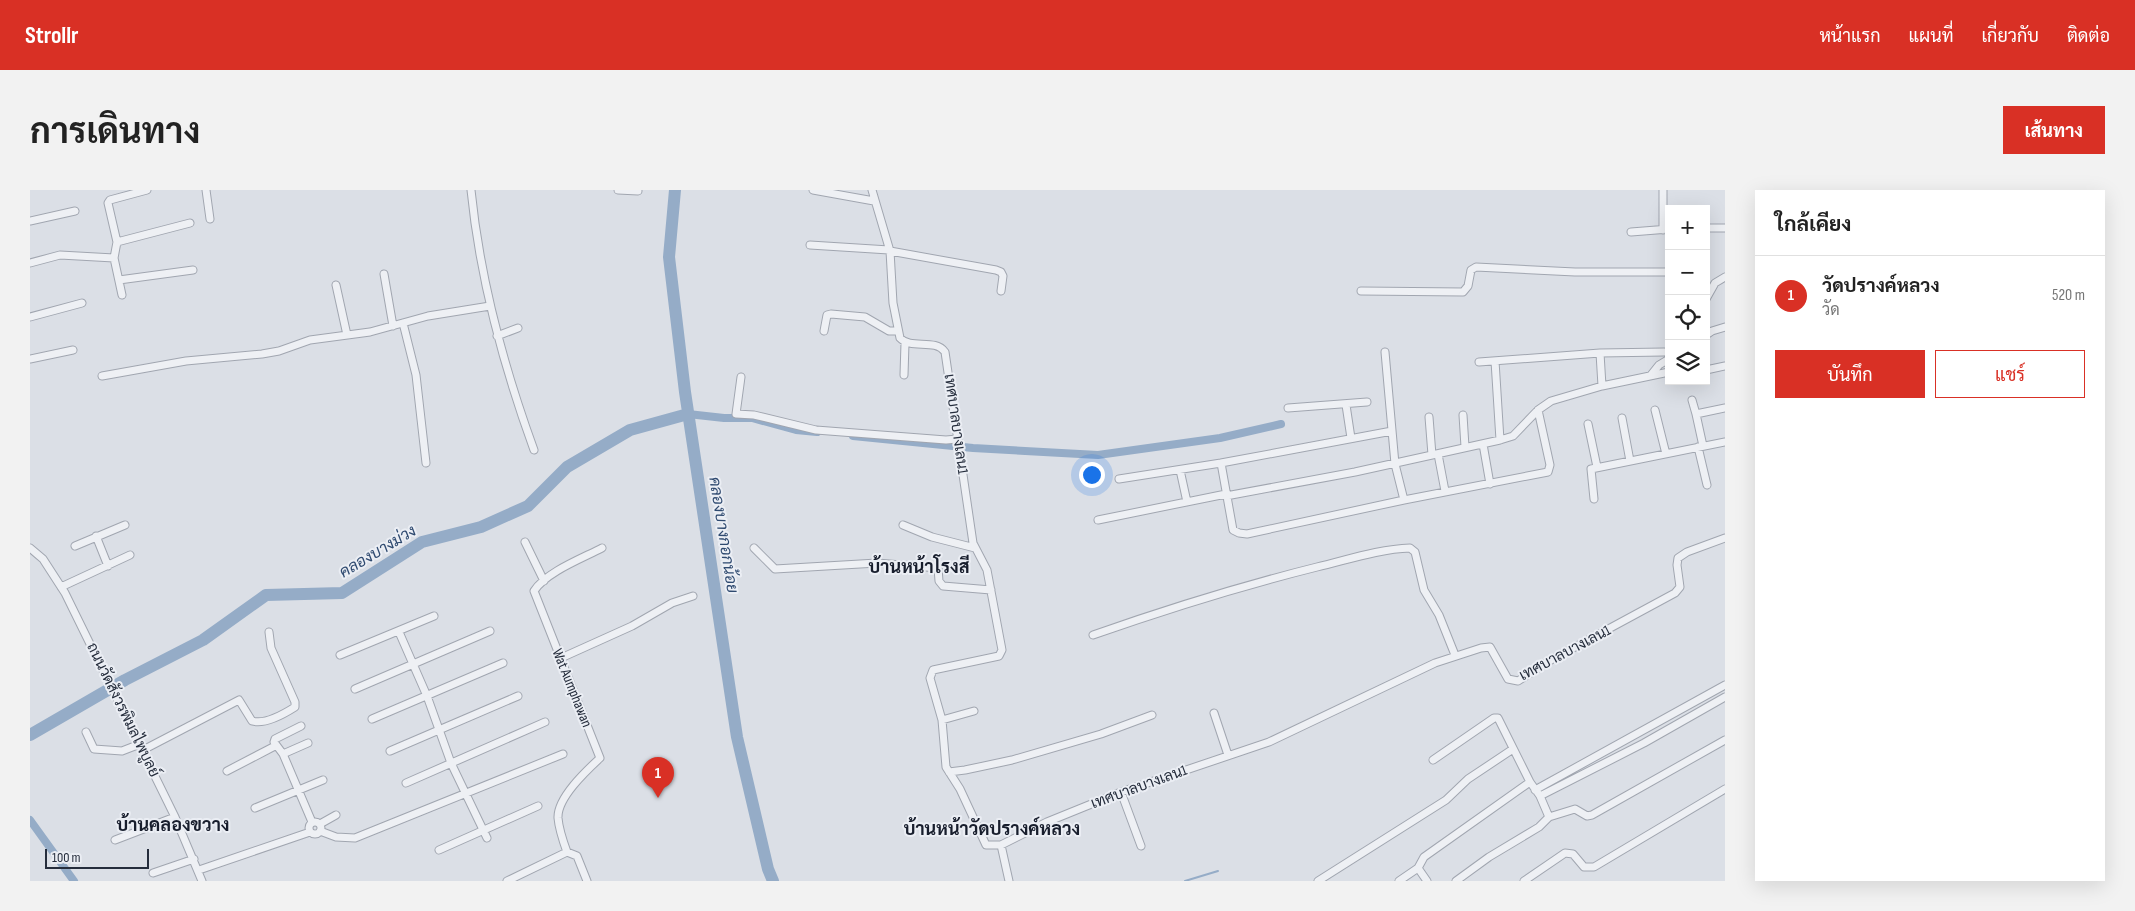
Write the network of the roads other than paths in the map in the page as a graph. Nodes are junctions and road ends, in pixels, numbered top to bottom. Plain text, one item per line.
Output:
1 (147, 190) edge
2 (206, 190) edge
3 (471, 190) edge
4 (618, 190) edge
5 (638, 190) edge
6 (813, 190) edge
7 (872, 190) edge
8 (1663, 190) edge
9 (874, 201) junction
10 (75, 211) dead end
11 (1665, 217) edge
12 (210, 220) dead end
13 (30, 221) edge
14 (190, 223) dead end
15 (1710, 228) edge
16 (1725, 228) edge
17 (1665, 230) edge
18 (1631, 232) dead end
19 (117, 242) junction
20 (810, 245) dead end
21 (889, 250) junction
22 (114, 258) junction
23 (30, 263) edge
24 (193, 270) dead end
25 (1665, 272) edge
26 (384, 274) dead end
27 (1725, 277) edge
28 (119, 280) junction
29 (336, 285) dead end
30 (1001, 291) dead end
31 (1360, 291) dead end
32 (122, 295) dead end
33 (1708, 295) edge
34 (82, 303) dead end
35 (490, 306) junction
36 (30, 317) edge
37 (403, 323) junction
38 (393, 326) junction
39 (1725, 327) edge
40 (518, 328) dead end
41 (824, 331) dead end
42 (898, 331) junction
43 (1710, 332) edge
44 (347, 335) junction
45 (497, 336) junction
46 (906, 343) junction
47 (73, 350) dead end
48 (1385, 352) dead end
49 (1664, 352) dead end
50 (1600, 353) junction
51 (30, 359) edge
52 (1479, 362) dead end
53 (1495, 362) junction
54 (1665, 362) edge
55 (1725, 366) edge
56 (1710, 369) edge
57 (1665, 373) edge
58 (904, 375) dead end
59 (1651, 375) junction
60 (102, 376) dead end
61 (741, 377) dead end
62 (1602, 386) junction
63 (1692, 400) dead end
64 (1367, 402) dead end
65 (1346, 405) junction
66 (1288, 408) dead end
67 (1725, 408) edge
68 (1538, 410) junction
69 (1655, 410) dead end
70 (1696, 414) junction
71 (1463, 415) dead end
72 (1429, 417) dead end
73 (1622, 418) dead end
74 (1588, 424) dead end
75 (1392, 431) junction
76 (1351, 438) junction
77 (957, 440) junction
78 (1500, 440) junction
79 (1725, 442) edge
80 (1483, 444) junction
81 (1465, 447) junction
82 (1700, 447) junction
83 (534, 450) dead end
84 (1435, 454) junction
85 (1666, 454) junction
86 (1630, 461) junction
87 (426, 463) dead end
88 (1221, 463) junction
89 (1395, 464) junction
90 (1598, 467) junction
91 (1180, 470) junction
92 (1119, 478) dead end
93 (1490, 484) junction
94 (1707, 485) dead end
95 (1445, 491) junction
96 (1226, 495) junction
97 (1594, 499) dead end
98 (1404, 500) junction
99 (1187, 502) junction
100 (1098, 520) dead end
101 (125, 525) dead end
102 (903, 525) dead end
103 (96, 536) junction
104 (1725, 538) edge
105 (525, 542) dead end
106 (75, 546) dead end
107 (30, 548) edge
108 (602, 548) dead end
109 (754, 548) dead end
110 (975, 548) junction
111 (130, 555) dead end
112 (108, 566) junction
113 (544, 581) junction
114 (61, 587) junction
115 (991, 590) junction
116 (692, 596) dead end
117 (434, 616) dead end
118 (490, 631) dead end
119 (269, 632) dead end
120 (399, 632) junction
121 (1094, 635) dead end
122 (340, 655) dead end
123 (1455, 655) junction
124 (561, 658) junction
125 (413, 663) junction
126 (503, 663) dead end
127 (1725, 685) edge
128 (355, 689) dead end
129 (427, 696) junction
130 (518, 696) dead end
131 (1725, 697) edge
132 (1684, 708) junction
133 (974, 711) dead end
134 (1214, 713) dead end
135 (1152, 715) dead end
136 (1689, 718) junction
137 (372, 719) dead end
138 (942, 720) junction
139 (544, 722) dead end
140 (301, 726) dead end
141 (438, 729) junction
142 (86, 732) dead end
143 (1639, 734) junction
144 (1725, 740) edge
145 (308, 743) dead end
146 (1644, 743) junction
147 (275, 746) junction
148 (142, 747) junction
149 (390, 750) dead end
150 (1513, 750) junction
151 (283, 754) junction
152 (563, 754) dead end
153 (1228, 755) junction
154 (1594, 758) junction
155 (1433, 760) dead end
156 (451, 763) junction
157 (1598, 767) junction
158 (227, 771) dead end
159 (949, 773) junction
160 (323, 780) dead end
161 (1530, 782) junction
162 (406, 783) dead end
163 (1725, 789) edge
164 (1535, 790) junction
165 (300, 791) junction
166 (1121, 792) junction
167 (465, 793) junction
168 (1540, 796) junction
169 (538, 806) dead end
170 (255, 808) dead end
171 (336, 815) dead end
172 (175, 817) junction
173 (1549, 817) junction
174 (317, 826) junction
175 (483, 831) junction
176 (487, 838) dead end
177 (115, 840) dead end
178 (1001, 845) junction
179 (1142, 846) dead end
180 (439, 850) dead end
181 (567, 852) junction
182 (194, 859) junction
183 (1418, 868) junction
184 (199, 870) junction
185 (153, 874) dead end
186 (202, 881) edge
187 (507, 881) edge
188 (587, 881) edge
189 (1009, 881) edge
190 (1318, 881) edge
191 (1399, 881) edge
192 (1427, 881) edge
193 (1456, 881) edge
194 (1524, 881) edge

1 - 19 street
2 - 12 street
3 - 35 street
4 - 5 street
6 - 9 street
7 - 9 street
8 - 11 street
9 - 21 street
10 - 13 street
14 - 19 street
15 - 16 street
17 - 18 street
19 - 22 street
20 - 21 street
21 - 30 street
21 - 42 street
22 - 23 street
22 - 28 street
24 - 28 street
25 - 31 street
26 - 38 street
27 - 33 street
28 - 32 street
29 - 44 street
34 - 36 street
35 - 37 street
35 - 45 street
37 - 38 street
37 - 87 street
38 - 44 street
39 - 43 street
40 - 45 street
41 - 42 street
42 - 46 street
44 - 60 street
45 - 83 street
46 - 58 street
46 - 77 street, เทศบาลบางเลน1
47 - 51 street
48 - 75 street
49 - 50 street
50 - 53 street
50 - 62 street
52 - 53 street
53 - 78 street
54 - 59 street
55 - 56 street
57 - 59 street
59 - 62 street
61 - 77 street
62 - 68 street
63 - 70 street
64 - 65 street
65 - 66 street
65 - 76 street
67 - 70 street
68 - 78 street
68 - 93 street
69 - 85 street
70 - 82 street
71 - 81 street
72 - 84 street
73 - 86 street
74 - 90 street
75 - 76 street
75 - 89 street
76 - 88 street
77 - 110 street, เทศบาลบางเลน1
78 - 80 street
79 - 82 street
80 - 81 street
80 - 93 street
81 - 84 street
82 - 85 street
82 - 94 street
84 - 89 street
84 - 95 street
85 - 86 street
86 - 90 street
88 - 91 street
88 - 96 street
89 - 96 street
89 - 98 street
90 - 97 street
91 - 92 street
91 - 99 street
93 - 95 street
95 - 98 street
96 - 98 street
96 - 99 street
99 - 100 street
101 - 103 street
102 - 110 street
103 - 106 street
103 - 112 street
104 - 123 street, เทศบาลบางเลน1
105 - 113 street
107 - 114 street, ถนนวัดสังวรพิมลไพบูลย์
108 - 113 street
109 - 115 street
110 - 115 street, เทศบาลบางเลน1
111 - 112 street
112 - 114 street
113 - 124 street, Wat Aumphawan
114 - 148 street, ถนนวัดสังวรพิมลไพบูลย์
115 - 138 street, เทศบาลบางเลน1
116 - 124 street
117 - 120 street
118 - 125 street
119 - 148 street
120 - 122 street
120 - 125 street
121 - 123 street
123 - 153 street, เทศบาลบางเลน1
124 - 181 street, Wat Aumphawan
125 - 128 street
125 - 129 street
126 - 129 street
127 - 132 street
129 - 137 street
129 - 141 street
130 - 141 street
131 - 136 street
132 - 136 street
132 - 143 street
133 - 138 street
134 - 153 street
135 - 159 street
136 - 146 street
138 - 159 street, เทศบาลบางเลน1
139 - 156 street
140 - 147 street
141 - 149 street
141 - 156 street
142 - 148 street
143 - 146 street
143 - 154 street
144 - 173 street
145 - 151 street
146 - 157 street
147 - 151 street
147 - 158 street
148 - 172 street, ถนนวัดสังวรพิมลไพบูลย์
150 - 155 street
150 - 161 street
150 - 190 street
151 - 165 street
152 - 167 street
153 - 166 street, เทศบาลบางเลน1
154 - 157 street
154 - 164 street
156 - 162 street
156 - 167 street
157 - 168 street
159 - 178 street, เทศบาลบางเลน1
160 - 165 street
161 - 164 street
161 - 183 street
163 - 194 street
164 - 168 street
165 - 170 street
165 - 174 street
166 - 178 street, เทศบาลบางเลน1
166 - 179 street
167 - 174 street
167 - 175 street
168 - 173 street
169 - 175 street
171 - 174 street
172 - 177 street
172 - 182 street, ถนนวัดสังวรพิมลไพบูลย์
173 - 193 street
174 - 184 street
175 - 176 street
175 - 180 street
178 - 189 street
181 - 187 street
181 - 188 street
182 - 184 street, ถนนวัดสังวรพิมลไพบูลย์
182 - 185 street
183 - 191 street
183 - 192 street
184 - 186 street, ถนนวัดสังวรพิมลไพบูลย์

